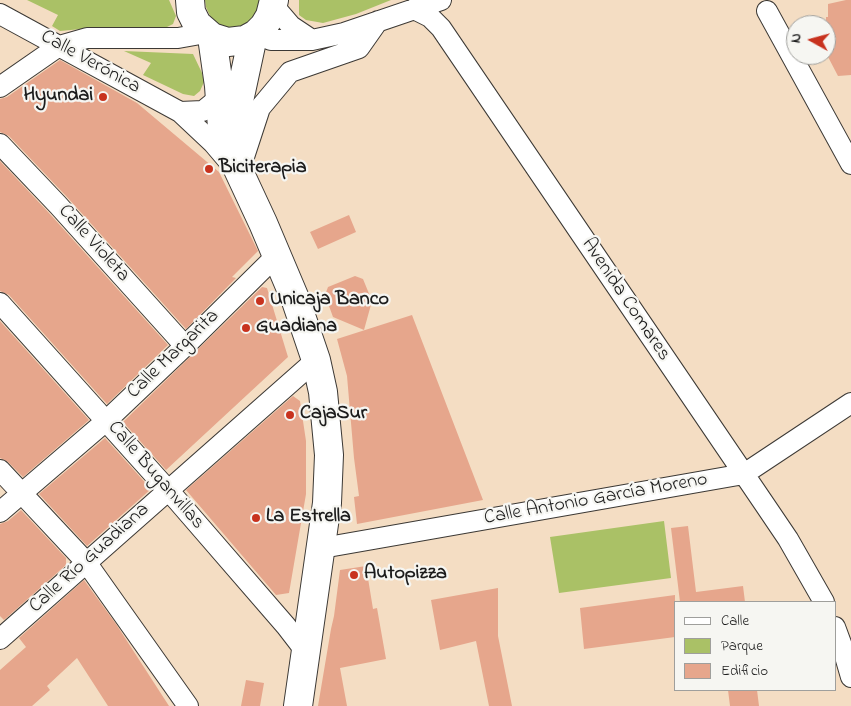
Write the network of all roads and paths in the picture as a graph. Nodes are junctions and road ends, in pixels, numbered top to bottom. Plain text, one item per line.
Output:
1 (190, 0) edge
2 (440, 0) edge
3 (273, 2) edge
4 (762, 4) edge
5 (414, 9) junction
6 (0, 14) edge
7 (378, 21) junction
8 (209, 35) junction
9 (255, 35) junction
10 (312, 40) junction
11 (59, 46) junction
12 (0, 87) edge
13 (219, 98) junction
14 (180, 112) junction
15 (0, 144) edge
16 (851, 164) edge
17 (241, 172) junction
18 (277, 255) junction
19 (0, 303) edge
20 (185, 346) junction
21 (316, 360) junction
22 (851, 403) edge
23 (106, 420) junction
24 (0, 470) edge
25 (744, 474) junction
26 (168, 490) junction
27 (22, 493) junction
28 (0, 512) edge
29 (322, 548) junction
30 (86, 562) junction
31 (823, 601) edge
32 (836, 630) edge
33 (0, 639) edge
34 (306, 652) junction
35 (851, 677) edge
36 (188, 706) edge
37 (298, 706) edge

1 - 8 street
2 - 5 street
3 - 9 street
3 - 10 street
4 - 16 street
5 - 7 street
5 - 25 street, Avenida Comares
6 - 11 street, Calle Verónica
7 - 10 street
7 - 17 street
8 - 9 street
8 - 11 street
8 - 13 street
9 - 10 street
9 - 17 street
11 - 12 street
11 - 14 street, Calle Verónica
13 - 14 street
13 - 17 street
14 - 17 street, Calle Verónica
15 - 20 street, Calle Violeta
17 - 18 street
18 - 20 street, Calle Margarita
18 - 21 street
19 - 23 street, Calle Buganvillas
20 - 23 street, Calle Margarita
21 - 26 street, Calle Río Guadiana
21 - 29 street
22 - 25 street, Calle Antonio García Moreno
23 - 26 street, Calle Buganvillas
23 - 27 street, Calle Margarita
24 - 27 street
25 - 29 street, Calle Antonio García Moreno
25 - 31 street, Avenida Comares
26 - 30 street, Calle Río Guadiana
26 - 34 street, Calle Buganvillas
27 - 28 street, Calle Margarita
27 - 30 street
29 - 34 street
30 - 33 street, Calle Río Guadiana
30 - 36 street
32 - 35 street
34 - 37 street

